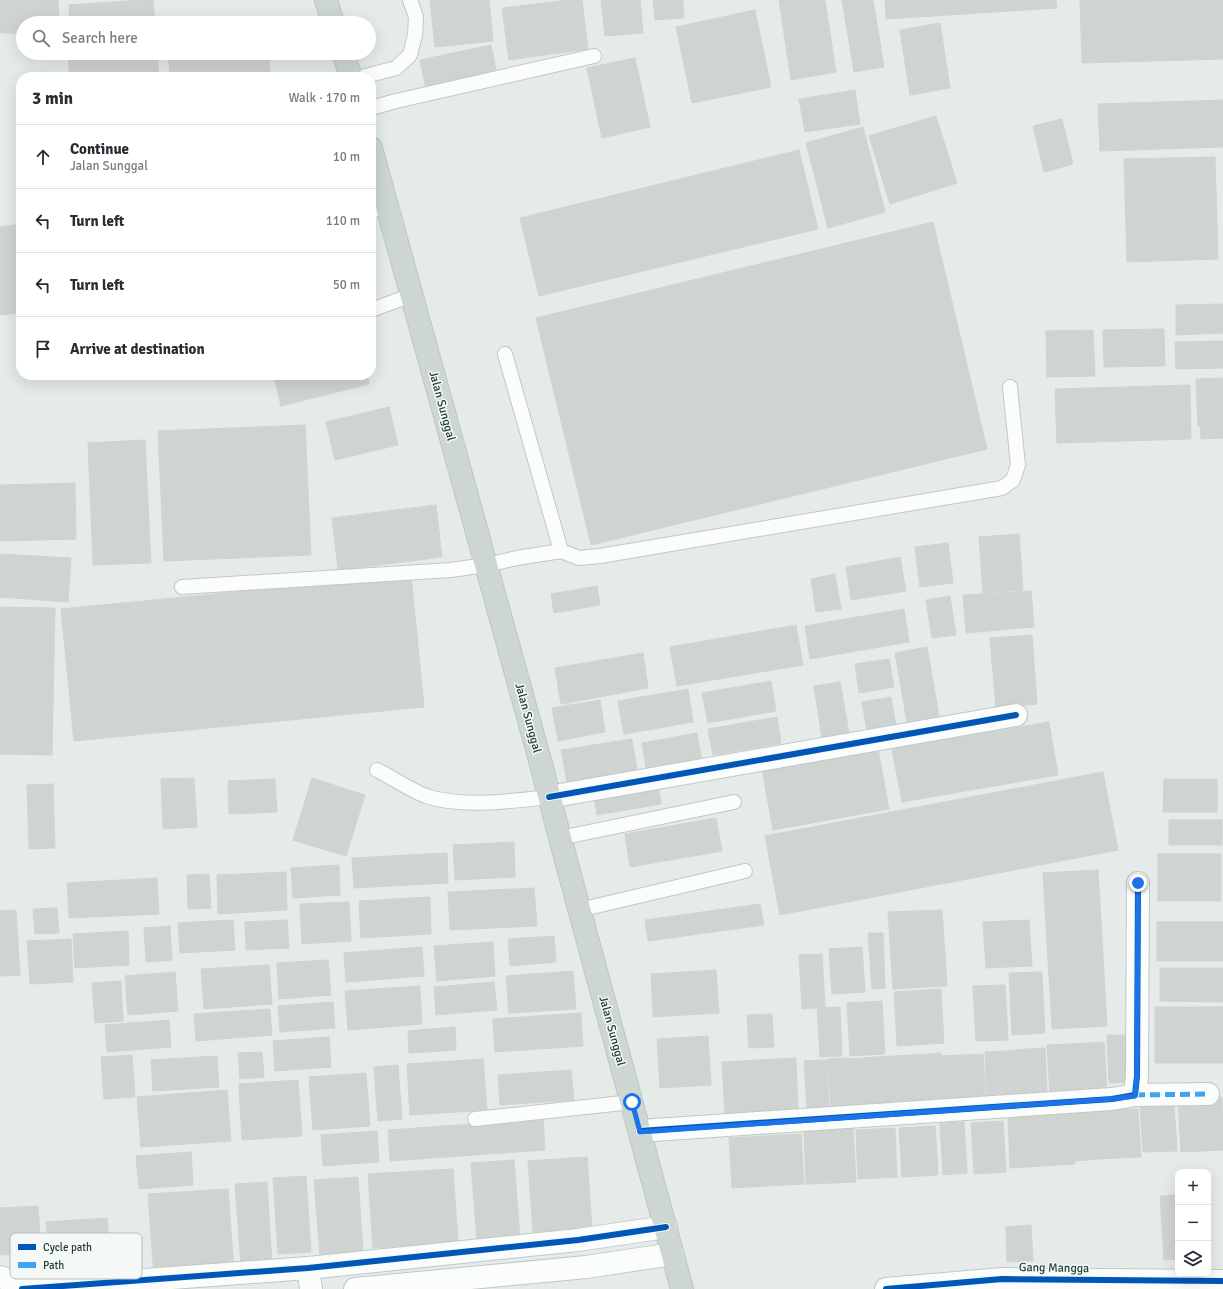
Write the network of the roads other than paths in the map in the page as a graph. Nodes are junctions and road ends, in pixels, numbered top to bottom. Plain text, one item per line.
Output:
1 (326, 0) edge
2 (410, 0) edge
3 (332, 16) edge
4 (594, 56) dead end
5 (345, 60) edge
6 (349, 72) edge
7 (376, 73) edge
8 (376, 107) edge
9 (376, 186) edge
10 (379, 209) edge
11 (412, 295) junction
12 (376, 308) edge
13 (505, 354) dead end
14 (1010, 387) dead end
15 (561, 551) junction
16 (486, 565) junction
17 (182, 587) dead end
18 (1016, 715) dead end
19 (377, 770) dead end
20 (549, 797) junction
21 (734, 802) dead end
22 (560, 838) junction
23 (745, 871) dead end
24 (1138, 883) dead end
25 (579, 910) junction
26 (1208, 1094) dead end
27 (1135, 1096) junction
28 (632, 1102) junction
29 (475, 1119) dead end
30 (640, 1132) junction
31 (666, 1227) junction
32 (673, 1254) junction
33 (0, 1277) edge
34 (310, 1279) edge
35 (1223, 1281) edge
36 (21, 1289) edge
37 (355, 1289) edge
38 (682, 1289) edge
39 (886, 1289) edge

1 - 3 main road
2 - 7 lane
4 - 8 lane
5 - 6 main road
9 - 10 main road, Jalan Sunggal
10 - 11 main road, Jalan Sunggal
11 - 12 lane
11 - 16 main road, Jalan Sunggal
13 - 15 lane
14 - 15 lane
15 - 16 lane
16 - 17 lane
16 - 20 main road, Jalan Sunggal
18 - 20 street
19 - 20 lane
20 - 22 main road, Jalan Sunggal
21 - 22 lane
22 - 25 main road, Jalan Sunggal
23 - 25 lane
24 - 27 street
25 - 28 main road, Jalan Sunggal
26 - 27 street
27 - 30 street
28 - 29 lane
28 - 30 main road, Jalan Sunggal
30 - 31 main road, Jalan Sunggal
31 - 32 main road, Jalan Sunggal
31 - 34 street
32 - 37 street
32 - 38 main road, Jalan Sunggal
33 - 36 street
34 - 36 street
35 - 39 street, Gang Mangga

